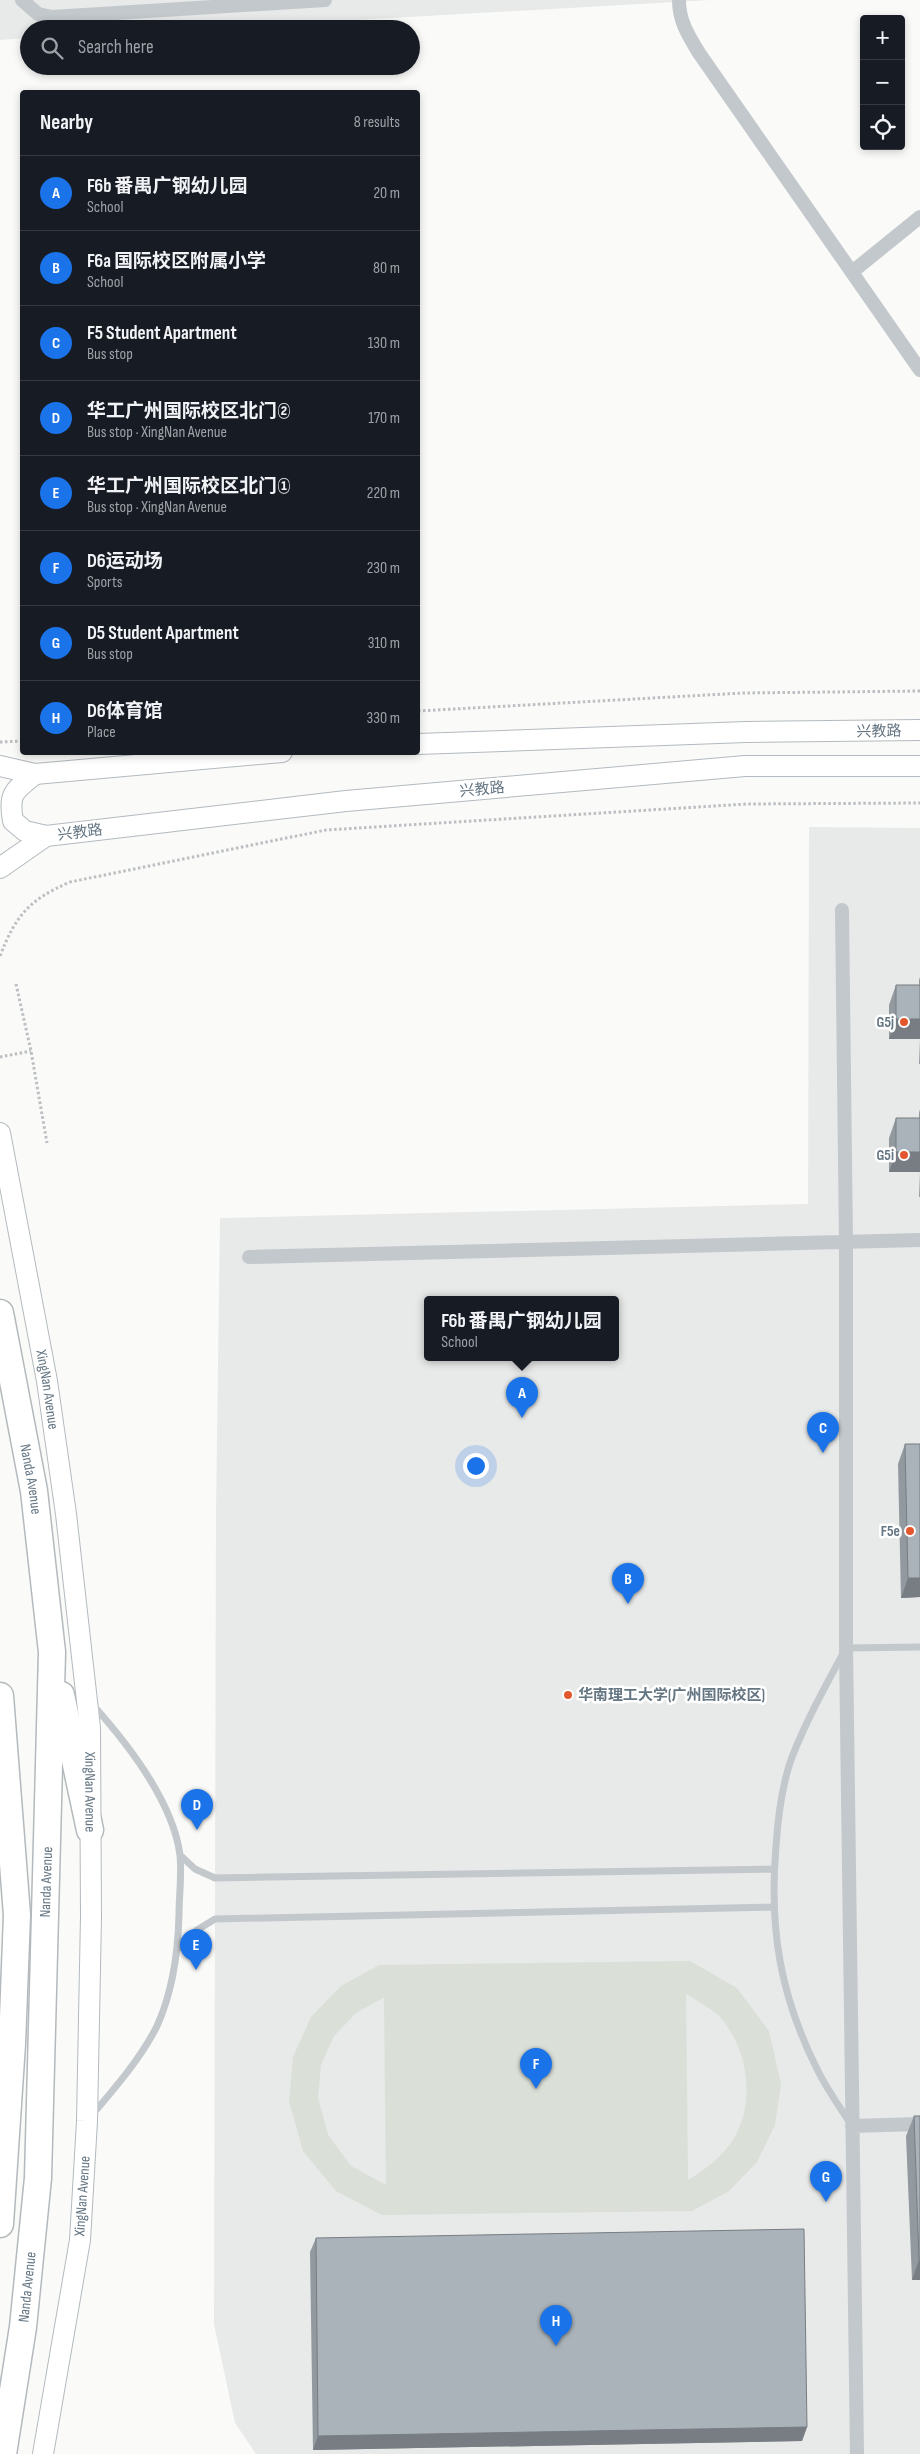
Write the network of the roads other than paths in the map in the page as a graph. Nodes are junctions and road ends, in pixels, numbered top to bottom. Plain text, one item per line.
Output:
1 (22, 0) edge
2 (325, 0) edge
3 (679, 0) edge
4 (920, 217) edge
5 (852, 272) junction
6 (920, 370) edge
7 (920, 730) edge
8 (420, 744) edge
9 (248, 755) edge
10 (0, 766) edge
11 (920, 766) edge
12 (35, 774) junction
13 (46, 836) junction
14 (0, 868) edge
15 (842, 910) dead end
16 (0, 1133) edge
17 (920, 1240) edge
18 (846, 1242) junction
19 (249, 1256) dead end
20 (0, 1313) edge
21 (920, 1646) edge
22 (846, 1648) junction
23 (52, 1652) junction
24 (0, 1696) edge
25 (87, 1698) junction
26 (90, 1830) junction
27 (180, 1854) junction
28 (774, 1869) junction
29 (774, 1907) junction
30 (178, 1948) junction
31 (87, 2121) junction
32 (920, 2124) edge
33 (852, 2126) junction
34 (0, 2224) edge
35 (3, 2454) edge
36 (43, 2454) edge
37 (857, 2454) edge

1 - 2 street
3 - 5 street
4 - 5 street
5 - 6 street
7 - 8 street, 兴教路
9 - 12 street
10 - 12 street
11 - 13 street, 兴教路
12 - 13 street
13 - 14 street
15 - 18 street
16 - 25 street, XingNan Avenue
17 - 18 street
18 - 19 street
18 - 22 street
20 - 23 highway, Nanda Avenue
21 - 22 lane
22 - 28 lane
22 - 33 street
23 - 26 highway
23 - 35 highway, Nanda Avenue
24 - 34 highway, Nanda Avenue
25 - 26 street, XingNan Avenue
25 - 27 lane
26 - 31 street, XingNan Avenue
27 - 28 lane
27 - 30 lane
28 - 29 lane
29 - 30 lane
29 - 33 lane
30 - 31 lane
31 - 36 street, XingNan Avenue
32 - 33 street
33 - 37 street

